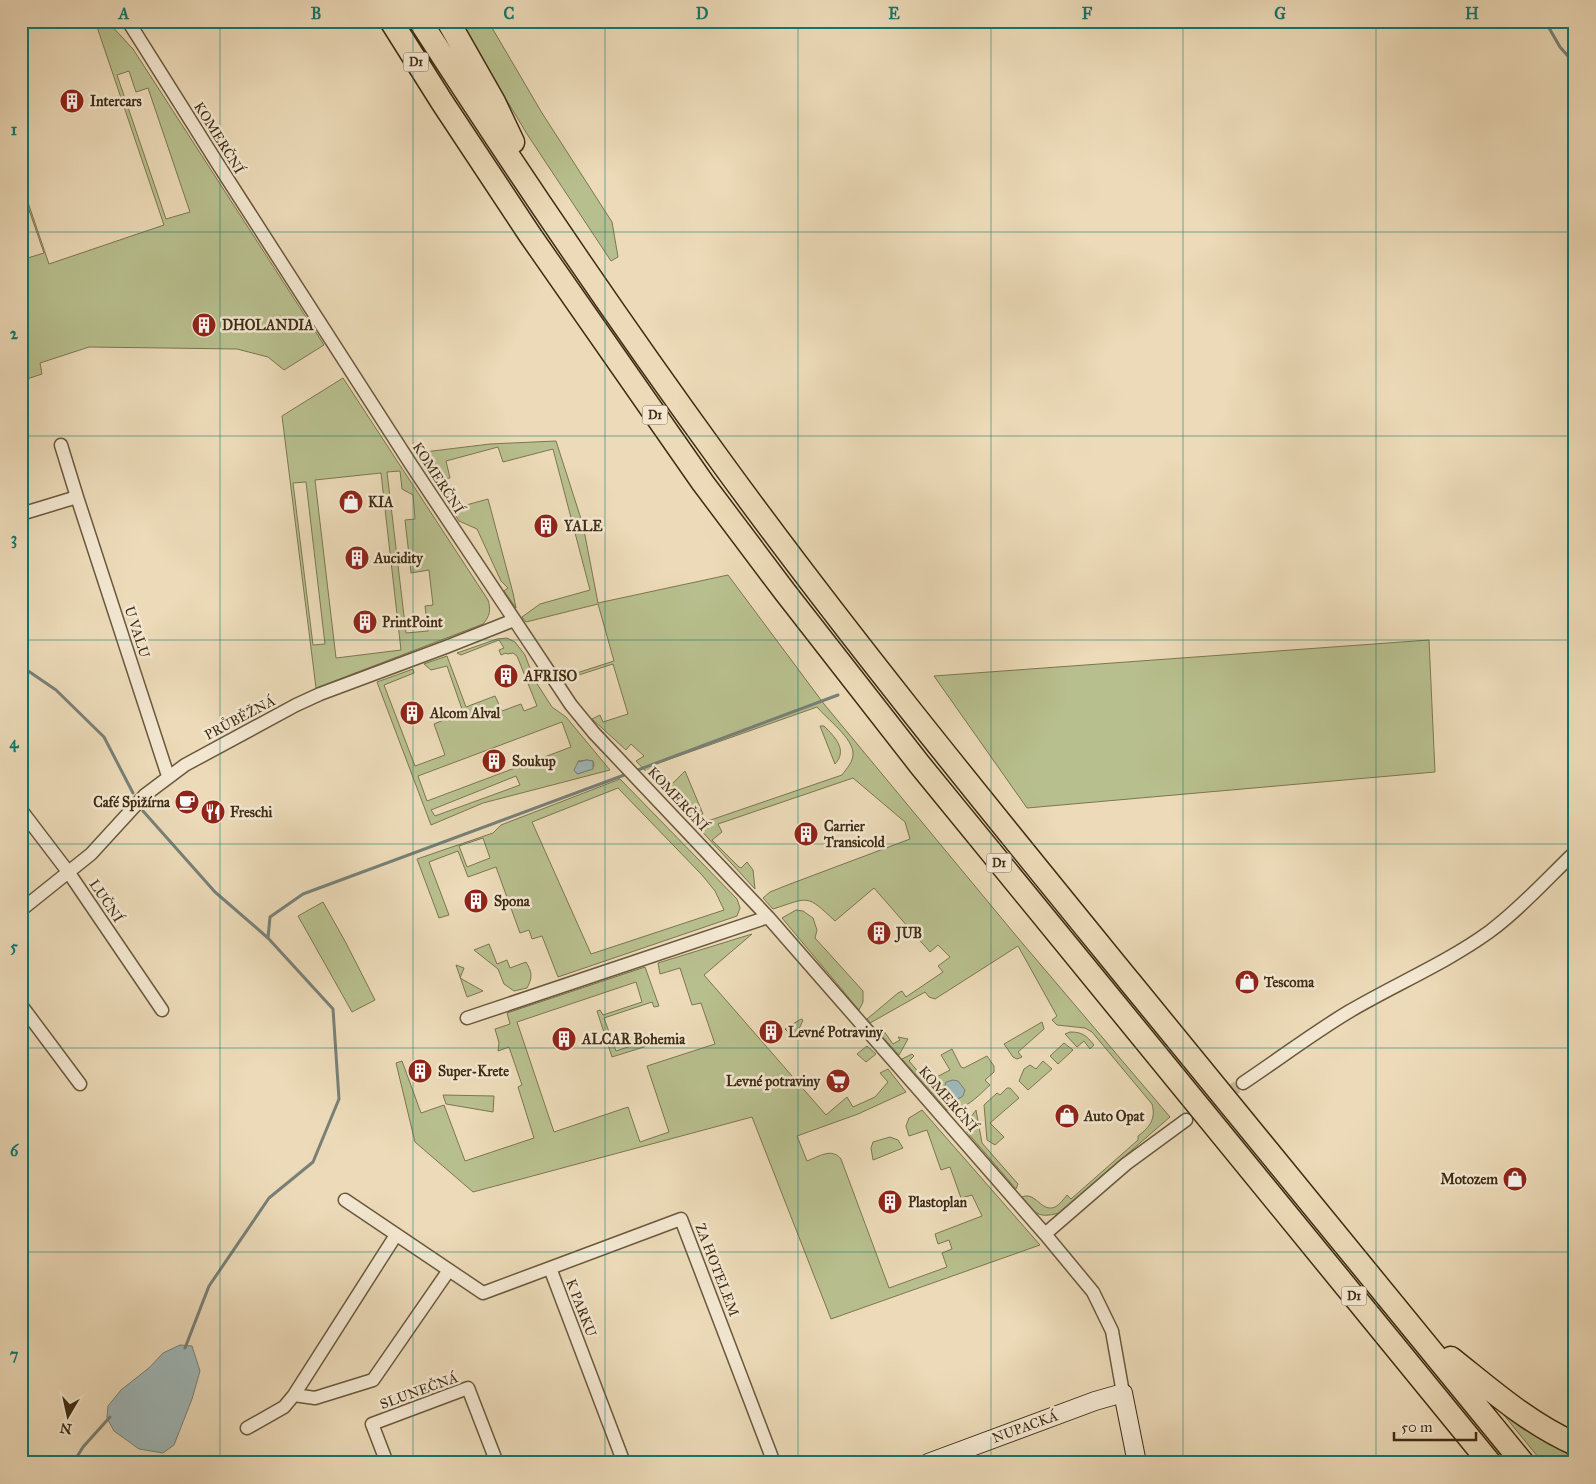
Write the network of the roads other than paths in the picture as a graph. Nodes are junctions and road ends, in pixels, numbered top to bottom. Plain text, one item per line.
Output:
1 (128, 21) edge
2 (391, 21) edge
3 (420, 21) edge
4 (448, 21) edge
5 (546, 213) junction
6 (61, 445) dead end
7 (77, 496) junction
8 (21, 514) edge
9 (514, 620) junction
10 (168, 776) junction
11 (21, 810) edge
12 (1575, 852) edge
13 (69, 873) junction
14 (21, 910) edge
15 (768, 917) junction
16 (21, 1005) edge
17 (162, 1010) dead end
18 (467, 1018) dead end
19 (80, 1084) dead end
20 (1244, 1084) tunnel mouth
21 (1186, 1120) tunnel mouth
22 (345, 1200) dead end
23 (1045, 1234) junction
24 (396, 1235) junction
25 (550, 1268) junction
26 (449, 1270) junction
27 (1415, 1328) junction
28 (1123, 1393) junction
29 (294, 1395) junction
30 (247, 1428) dead end
31 (1575, 1444) edge
32 (387, 1463) edge
33 (496, 1463) edge
34 (624, 1463) edge
35 (774, 1463) edge
36 (928, 1463) edge
37 (1137, 1463) edge
38 (1490, 1463) edge
39 (1523, 1463) edge

1 - 9 street, KOMERČNÍ
2 - 38 highway, D1
3 - 5 highway, D1
4 - 5 highway
5 - 27 highway, D1
6 - 7 street, U VALU
7 - 8 street
7 - 10 street, U VALU
9 - 10 street, PRŮBĚŽNÁ
9 - 15 street, KOMERČNÍ
10 - 13 street, PRŮBĚŽNÁ
11 - 13 street, LUČNÍ
12 - 20 street
13 - 14 street, PRŮBĚŽNÁ
13 - 17 street, LUČNÍ
15 - 18 street
15 - 23 street, KOMERČNÍ
16 - 19 street
21 - 23 street
22 - 24 street, K PARKU
23 - 28 street, KOMERČNÍ
24 - 26 street, K PARKU
24 - 29 street
25 - 26 street, K PARKU
25 - 34 street, K PARKU
25 - 35 street, ZA HOTELEM
26 - 29 street
27 - 31 highway
27 - 39 highway, D1
28 - 36 street, NUPACKÁ
28 - 37 street
29 - 30 street
32 - 33 street, SLUNEČNÁ

